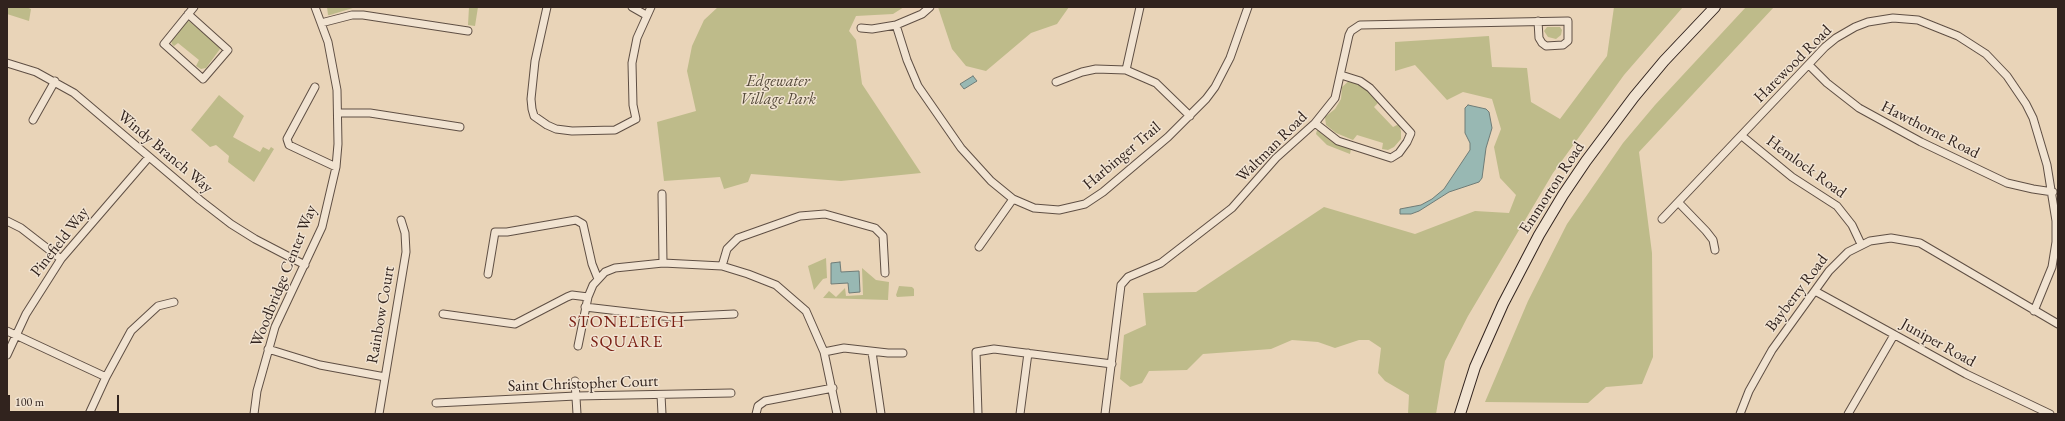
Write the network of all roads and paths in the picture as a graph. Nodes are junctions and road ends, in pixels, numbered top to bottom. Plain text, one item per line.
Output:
1 (194, 7) edge
2 (315, 7) edge
3 (547, 7) edge
4 (632, 7) edge
5 (651, 7) edge
6 (930, 7) edge
7 (1140, 7) edge
8 (1248, 7) edge
9 (1715, 7) edge
10 (188, 14) junction
11 (646, 15) junction
12 (1538, 21) junction
13 (321, 23) junction
14 (896, 25) junction
15 (861, 28) dead end
16 (468, 31) dead end
17 (7, 63) edge
18 (1809, 65) junction
19 (1126, 70) junction
20 (1341, 74) junction
21 (55, 81) junction
22 (1056, 82) dead end
23 (315, 87) dead end
24 (338, 113) junction
25 (1190, 116) junction
26 (33, 120) dead end
27 (1315, 123) junction
28 (460, 128) dead end
29 (1742, 136) junction
30 (149, 157) junction
31 (336, 168) junction
32 (2053, 192) junction
33 (662, 194) dead end
34 (1013, 199) junction
35 (1679, 203) junction
36 (1662, 219) dead end
37 (401, 220) dead end
38 (7, 221) edge
39 (1861, 244) junction
40 (979, 247) dead end
41 (1716, 250) dead end
42 (61, 259) junction
43 (663, 263) junction
44 (305, 265) junction
45 (722, 266) junction
46 (885, 272) dead end
47 (488, 274) dead end
48 (598, 279) junction
49 (1815, 292) junction
50 (588, 297) junction
51 (174, 302) dead end
52 (585, 307) junction
53 (2034, 311) junction
54 (443, 314) dead end
55 (734, 314) dead end
56 (2058, 324) edge
57 (7, 331) edge
58 (15, 334) junction
59 (1894, 335) junction
60 (578, 346) dead end
61 (268, 349) junction
62 (824, 352) junction
63 (872, 352) junction
64 (903, 353) dead end
65 (1028, 353) junction
66 (7, 355) edge
67 (1112, 364) junction
68 (106, 377) junction
69 (385, 377) junction
70 (575, 381) dead end
71 (832, 388) junction
72 (731, 393) dead end
73 (661, 395) junction
74 (576, 396) junction
75 (436, 403) dead end
76 (89, 414) edge
77 (254, 414) edge
78 (379, 414) edge
79 (577, 414) edge
80 (662, 414) edge
81 (756, 414) edge
82 (837, 414) edge
83 (881, 414) edge
84 (978, 414) edge
85 (1020, 414) edge
86 (1105, 414) edge
87 (1460, 414) edge
88 (1740, 414) edge
89 (1848, 414) edge
90 (2050, 414) edge

1 - 10 street
2 - 13 street, Woodbridge Center Way
3 - 11 street
4 - 11 street
5 - 11 street
6 - 14 street
7 - 19 street
8 - 25 street, Harbinger Trail
9 - 87 main road, Emmorton Road
10 - 10 street
12 - 12 street, Waltman Road
12 - 20 street, Waltman Road
13 - 16 street
13 - 24 street, Woodbridge Center Way
14 - 15 street
14 - 34 street, Harbinger Trail
17 - 21 street, Windy Branch Way
18 - 29 street, Harewood Road
18 - 32 street, Hawthorne Road
18 - 32 street, Harewood Road
19 - 22 street
19 - 25 street
20 - 27 street, Waltman Road
20 - 27 street
21 - 26 street
21 - 30 street, Windy Branch Way
23 - 31 street
24 - 28 street
24 - 31 street, Woodbridge Center Way
25 - 34 street, Harbinger Trail
27 - 67 street, Waltman Road
29 - 35 street, Harewood Road
29 - 39 street, Hemlock Road
30 - 42 street, Pinefield Way
30 - 44 street, Windy Branch Way
31 - 44 street, Woodbridge Center Way
32 - 53 street, Harewood Road
33 - 43 street
34 - 40 street
35 - 36 street, Harewood Road
35 - 41 street
37 - 69 street, Rainbow Court
38 - 42 street
39 - 49 street, Bayberry Road
39 - 53 street, Bayberry Road
42 - 58 street, Pinefield Way
43 - 45 street
43 - 48 street
44 - 61 street, Woodbridge Center Way
45 - 46 street
45 - 62 street
47 - 48 street
48 - 50 street
49 - 59 street, Juniper Road
49 - 88 street, Bayberry Road
50 - 52 street
50 - 54 street
51 - 68 street
52 - 55 street
52 - 60 street
53 - 56 street, Bayberry Road
57 - 58 street
58 - 66 street, Pinefield Way
58 - 68 street
59 - 89 street
59 - 90 street, Juniper Road
61 - 69 street
61 - 77 street, Woodbridge Center Way
62 - 63 street
62 - 71 street
63 - 64 street
63 - 83 street
65 - 67 street
65 - 84 street
65 - 85 street
67 - 86 street, Waltman Road
68 - 76 street
69 - 78 street, Rainbow Court
70 - 74 street
71 - 81 street
71 - 82 street
72 - 73 street, Saint Christopher Court
73 - 74 street, Saint Christopher Court
73 - 80 street
74 - 75 street, Saint Christopher Court
74 - 79 street

